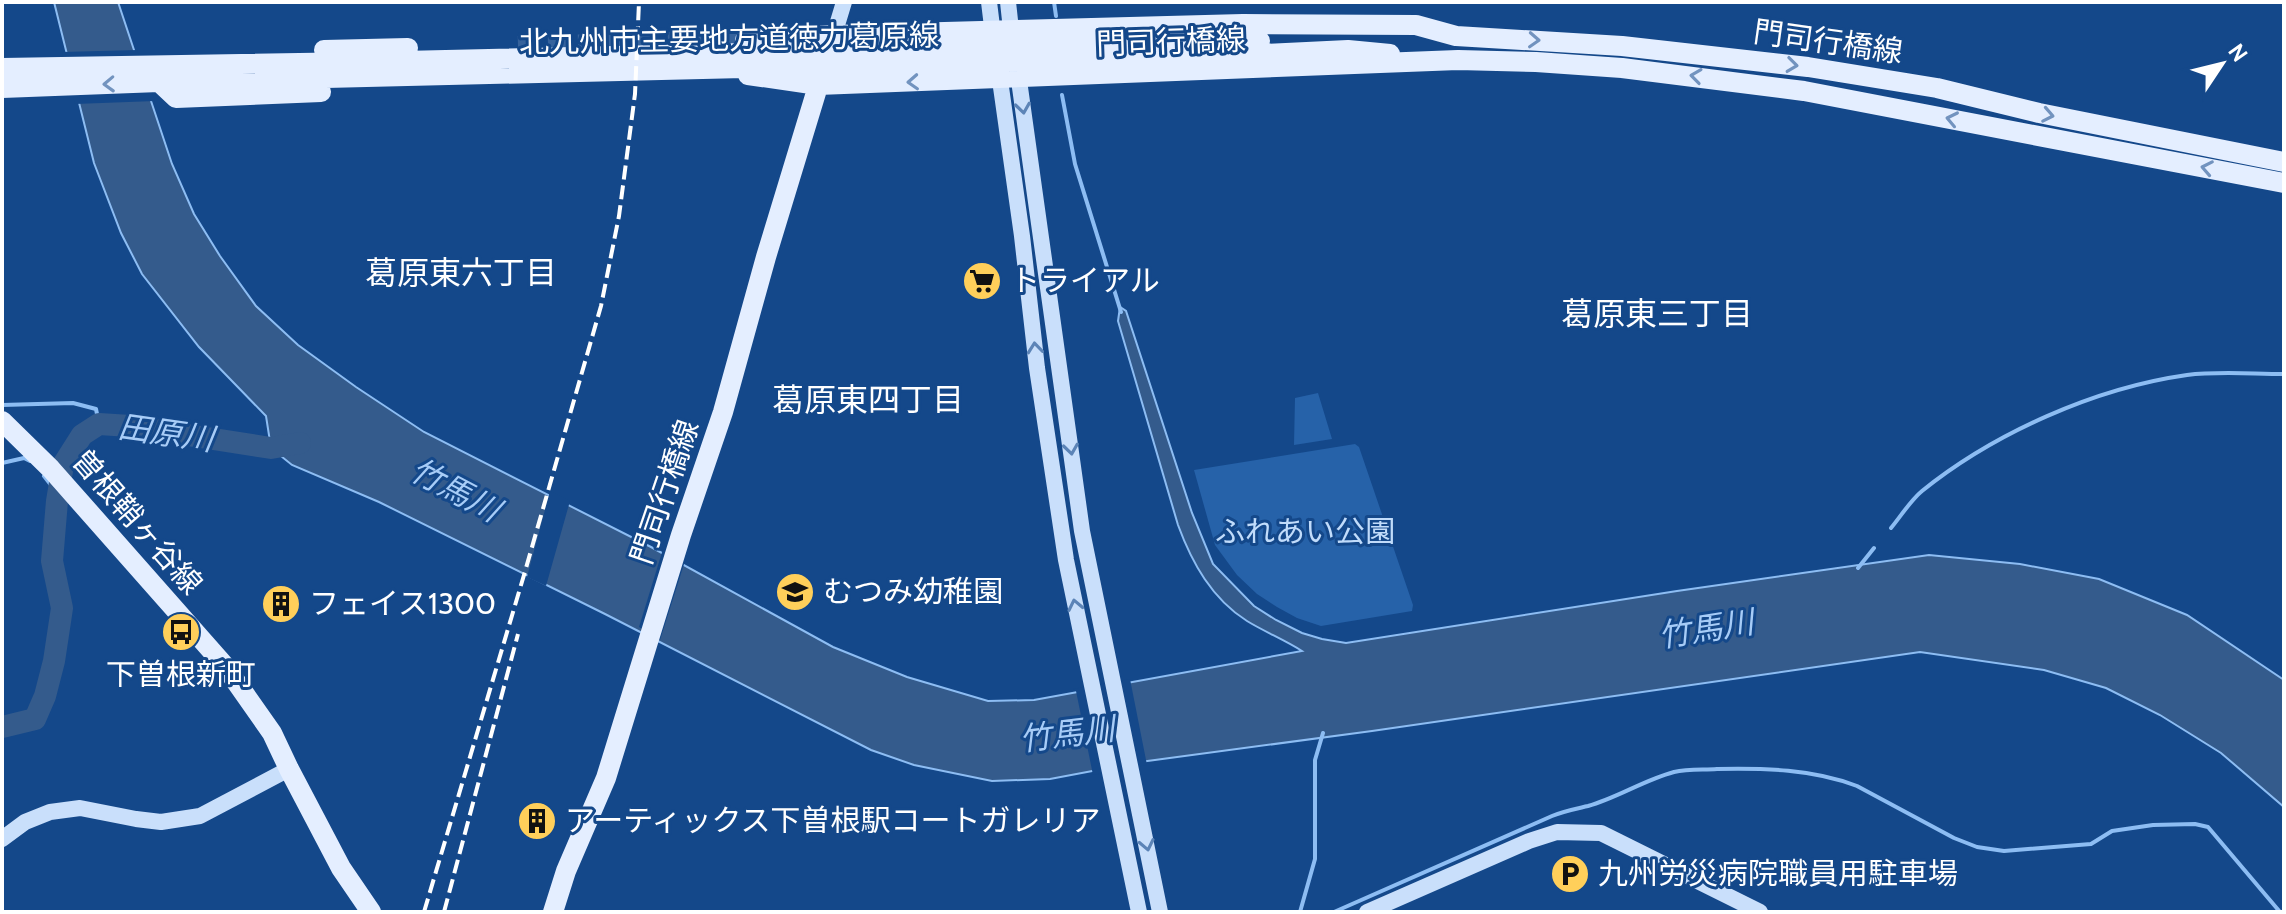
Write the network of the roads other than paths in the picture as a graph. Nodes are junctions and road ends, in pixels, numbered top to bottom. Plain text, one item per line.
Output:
1 (844, 2) edge
2 (989, 2) edge
3 (1008, 2) edge
4 (1002, 30) junction
5 (834, 35) junction
6 (1456, 36) junction
7 (745, 40) tunnel mouth
8 (518, 46) tunnel mouth
9 (1200, 50) junction
10 (1458, 60) junction
11 (2, 68) edge
12 (152, 74) junction
13 (748, 75) dead end
14 (66, 76) junction
15 (1009, 77) junction
16 (521, 81) dead end
17 (818, 85) junction
18 (2, 88) edge
19 (2284, 162) edge
20 (2284, 183) edge
21 (2, 421) edge
22 (289, 769) junction
23 (2, 839) edge
24 (371, 912) edge
25 (553, 912) edge
26 (1139, 912) edge
27 (1160, 912) edge
28 (1367, 912) edge
29 (1760, 912) edge

1 - 5 street
2 - 4 street
3 - 4 street
4 - 5 main road, 門司行橋線
4 - 6 main road, 門司行橋線
4 - 15 street
5 - 7 main road
5 - 17 main road, 門司行橋線
6 - 9 main road, 北九州市主要地方道徳力葛原線
6 -> 19 main road, 門司行橋線
8 - 12 main road
9 - 10 main road, 北九州市主要地方道徳力葛原線
9 - 12 main road, 北九州市主要地方道徳力葛原線
10 - 15 main road, 門司行橋線
20 -> 10 main road, 門司行橋線
11 - 14 main road, 北九州市主要地方道徳力葛原線
12 - 14 main road, 北九州市主要地方道徳力葛原線
12 - 16 main road
13 - 17 main road
14 - 18 main road, 北九州市主要地方道徳力葛原線
15 -> 17 main road, 門司行橋線
26 -> 15 street
15 -> 27 street
17 - 25 main road, 門司行橋線
21 - 22 main road, 曽根鞘ヶ谷線
22 - 23 street
22 - 24 main road, 曽根鞘ヶ谷線
28 - 29 street

